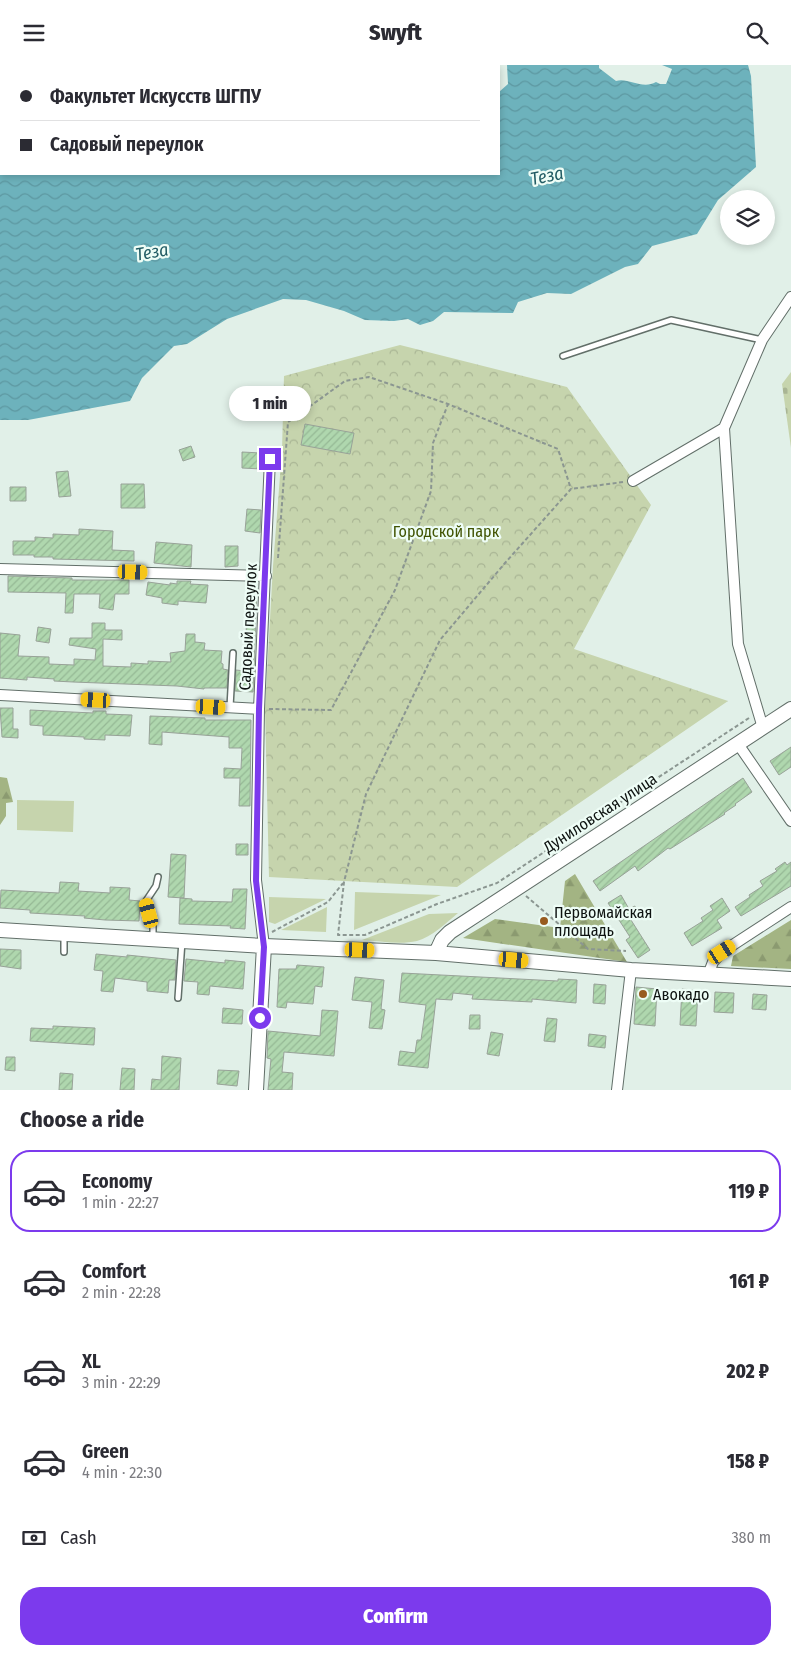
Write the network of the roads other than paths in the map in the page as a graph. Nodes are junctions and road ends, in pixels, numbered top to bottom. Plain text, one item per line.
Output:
1 (791, 297) edge
2 (762, 340) junction
3 (562, 356) dead end
4 (724, 428) junction
5 (270, 459) dead end
6 (633, 481) road end
7 (0, 569) edge
8 (266, 576) junction
9 (232, 653) dead end
10 (0, 695) edge
11 (230, 708) junction
12 (259, 709) junction
13 (791, 709) edge
14 (763, 728) junction
15 (738, 744) junction
16 (791, 821) edge
17 (158, 877) dead end
18 (791, 907) edge
19 (0, 930) edge
20 (64, 933) junction
21 (152, 939) junction
22 (182, 941) junction
23 (264, 947) junction
24 (64, 952) dead end
25 (436, 953) junction
26 (630, 971) junction
27 (708, 975) junction
28 (791, 979) edge
29 (178, 998) dead end
30 (256, 1090) edge
31 (616, 1090) edge

1 - 2 street
2 - 3 lane
2 - 4 street
4 - 6 street
4 - 14 street
5 - 8 street, Садовый переулок
7 - 8 street
8 - 12 street, Садовый переулок
9 - 11 lane
10 - 11 street
11 - 12 street
12 - 23 street, Садовый переулок
13 - 14 main road, Дуниловская улица
14 - 15 main road, Дуниловская улица
15 - 16 street
15 - 25 main road, Дуниловская улица
17 - 21 lane
18 - 27 street
19 - 20 main road
20 - 21 main road
20 - 24 lane
21 - 22 main road
22 - 23 main road
22 - 29 lane
23 - 25 main road
23 - 30 main road
25 - 26 main road
26 - 27 main road
26 - 31 street
27 - 28 main road

